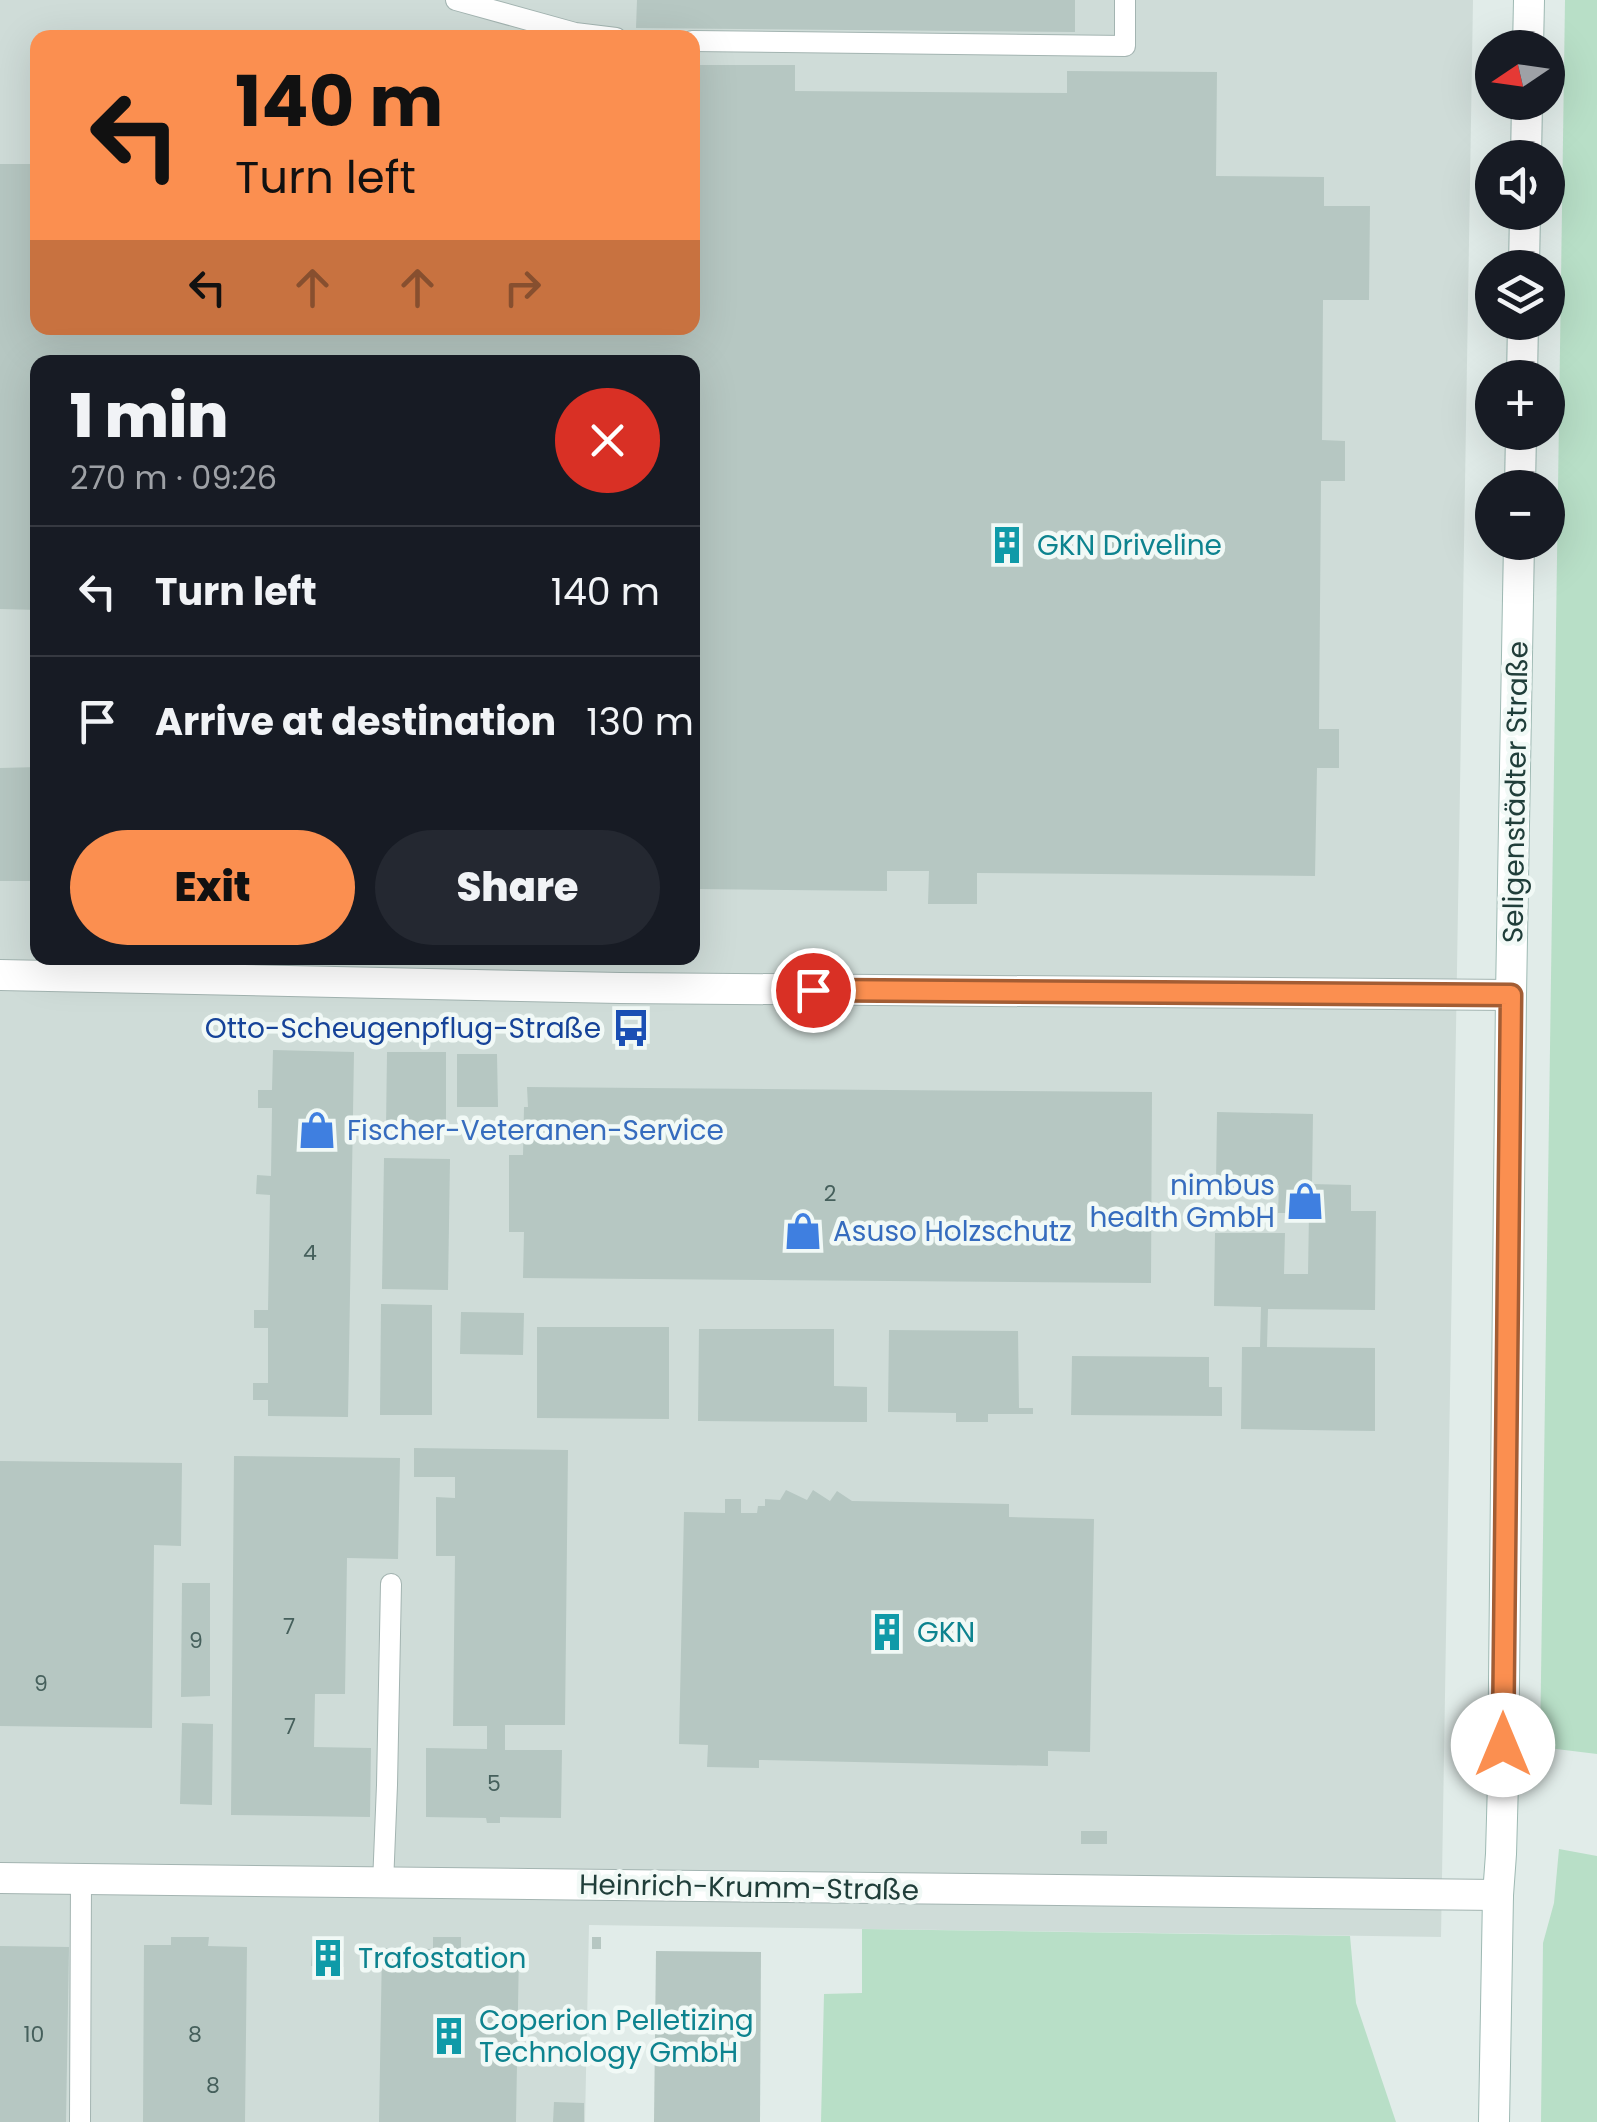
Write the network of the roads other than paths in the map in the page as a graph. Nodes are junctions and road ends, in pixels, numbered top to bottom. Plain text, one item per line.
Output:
1 (456, 0) edge
2 (1125, 0) edge
3 (1529, 0) edge
4 (564, 30) edge
5 (1528, 30) edge
6 (700, 41) edge
7 (1519, 560) edge
8 (0, 974) edge
9 (1511, 995) junction
10 (391, 1584) dead end
11 (0, 1878) edge
12 (81, 1879) junction
13 (383, 1884) junction
14 (1498, 1895) junction
15 (80, 2122) edge
16 (1494, 2122) edge

1 - 4 lane
2 - 6 lane
3 - 5 street
7 - 9 street, Seligenstädter Straße
8 - 9 street
9 - 14 street, Seligenstädter Straße
10 - 13 lane
11 - 12 street, Heinrich-Krumm-Straße
12 - 13 street, Heinrich-Krumm-Straße
12 - 15 lane
13 - 14 street, Heinrich-Krumm-Straße
14 - 16 street, Seligenstädter Straße

